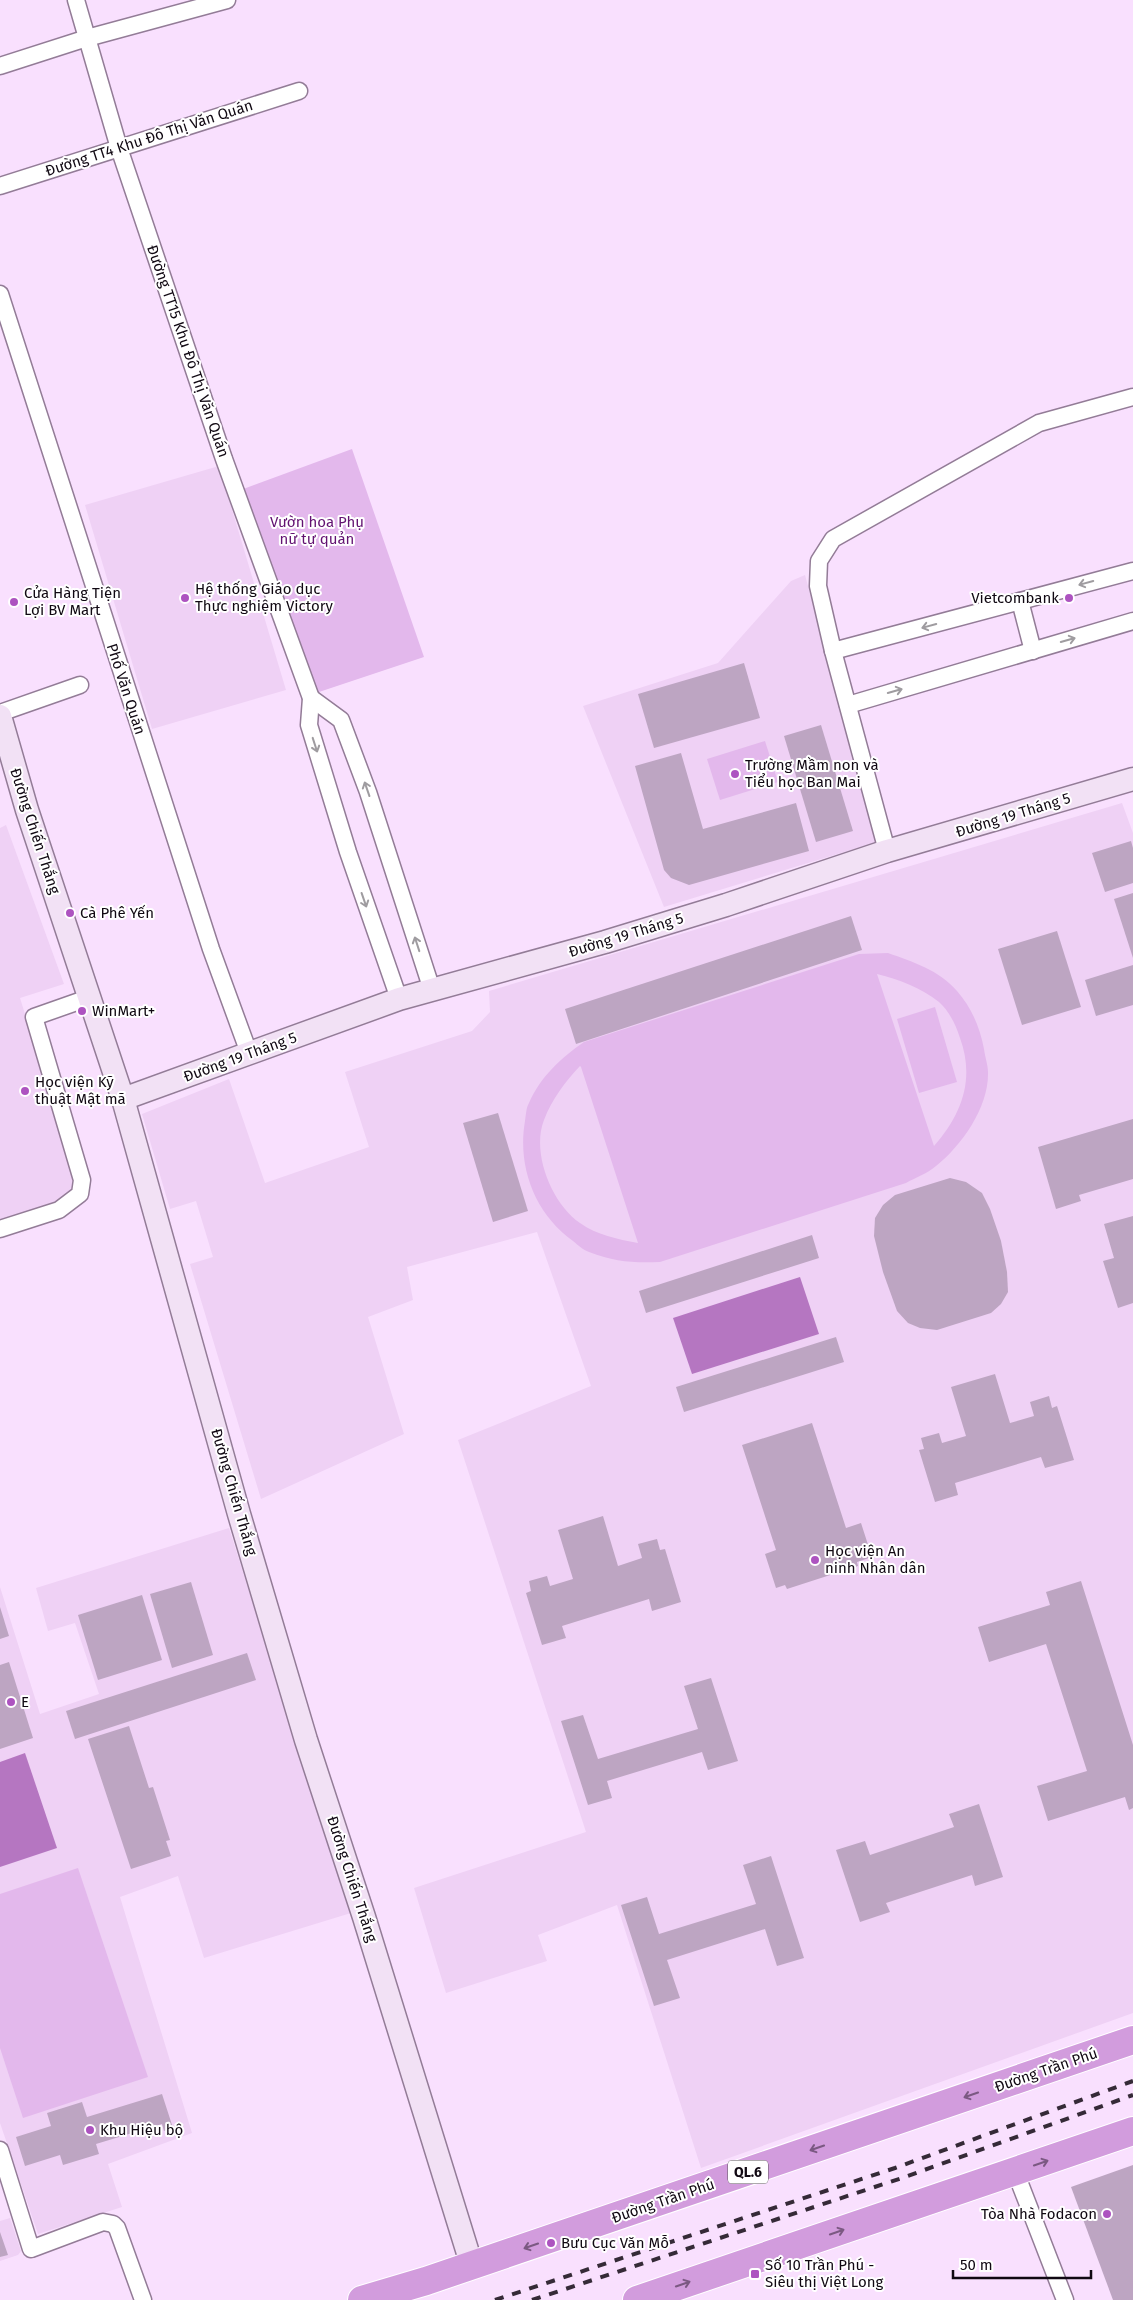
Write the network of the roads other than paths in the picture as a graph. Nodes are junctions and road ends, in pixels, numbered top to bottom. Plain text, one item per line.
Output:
1 (76, 0) edge
2 (227, 0) edge
3 (87, 38) junction
4 (0, 66) edge
5 (299, 91) dead end
6 (119, 148) junction
7 (0, 186) edge
8 (0, 294) edge
9 (1133, 397) edge
10 (1133, 570) edge
11 (1020, 601) junction
12 (1133, 621) edge
13 (833, 651) junction
14 (1033, 651) junction
15 (80, 686) dead end
16 (311, 698) junction
17 (848, 705) junction
18 (0, 715) edge
19 (1133, 779) edge
20 (887, 851) junction
21 (432, 990) junction
22 (88, 998) junction
23 (399, 999) junction
24 (249, 1053) junction
25 (123, 1100) junction
26 (0, 1229) edge
27 (1133, 2040) edge
28 (1133, 2131) edge
29 (0, 2150) edge
30 (1015, 2171) junction
31 (472, 2266) junction
32 (143, 2300) edge
33 (362, 2300) edge
34 (637, 2300) edge
35 (1065, 2300) edge

1 - 3 street, Đường TT15 Khu Đô Thị Văn Quán
2 - 3 street
3 - 4 street
3 - 6 street, Đường TT15 Khu Đô Thị Văn Quán
5 - 6 street, Đường TT4 Khu Đô Thị Văn Quán
6 - 7 street, Đường TT4 Khu Đô Thị Văn Quán
6 - 16 street, Đường TT15 Khu Đô Thị Văn Quán
8 - 24 street, Phố Văn Quán
9 - 13 street
10 -> 11 street
11 -> 13 street
11 - 14 street
14 -> 12 street
13 - 17 street
17 -> 14 street
15 - 18 street
21 -> 16 street
16 -> 23 street
17 - 20 street
18 - 22 street, Đường Chiến Thắng
19 - 20 street, Đường 19 Tháng 5
20 - 21 street, Đường 19 Tháng 5
21 - 23 street, Đường 19 Tháng 5
22 - 25 street, Đường Chiến Thắng
22 - 26 street
23 - 24 street, Đường 19 Tháng 5
24 - 25 street, Đường 19 Tháng 5
25 - 31 street, Đường Chiến Thắng
27 -> 31 highway, Đường Trần Phú / QL.6
30 -> 28 highway
29 - 32 street
34 -> 30 highway
30 - 35 street
31 - 33 highway, Đường Trần Phú / QL.6

